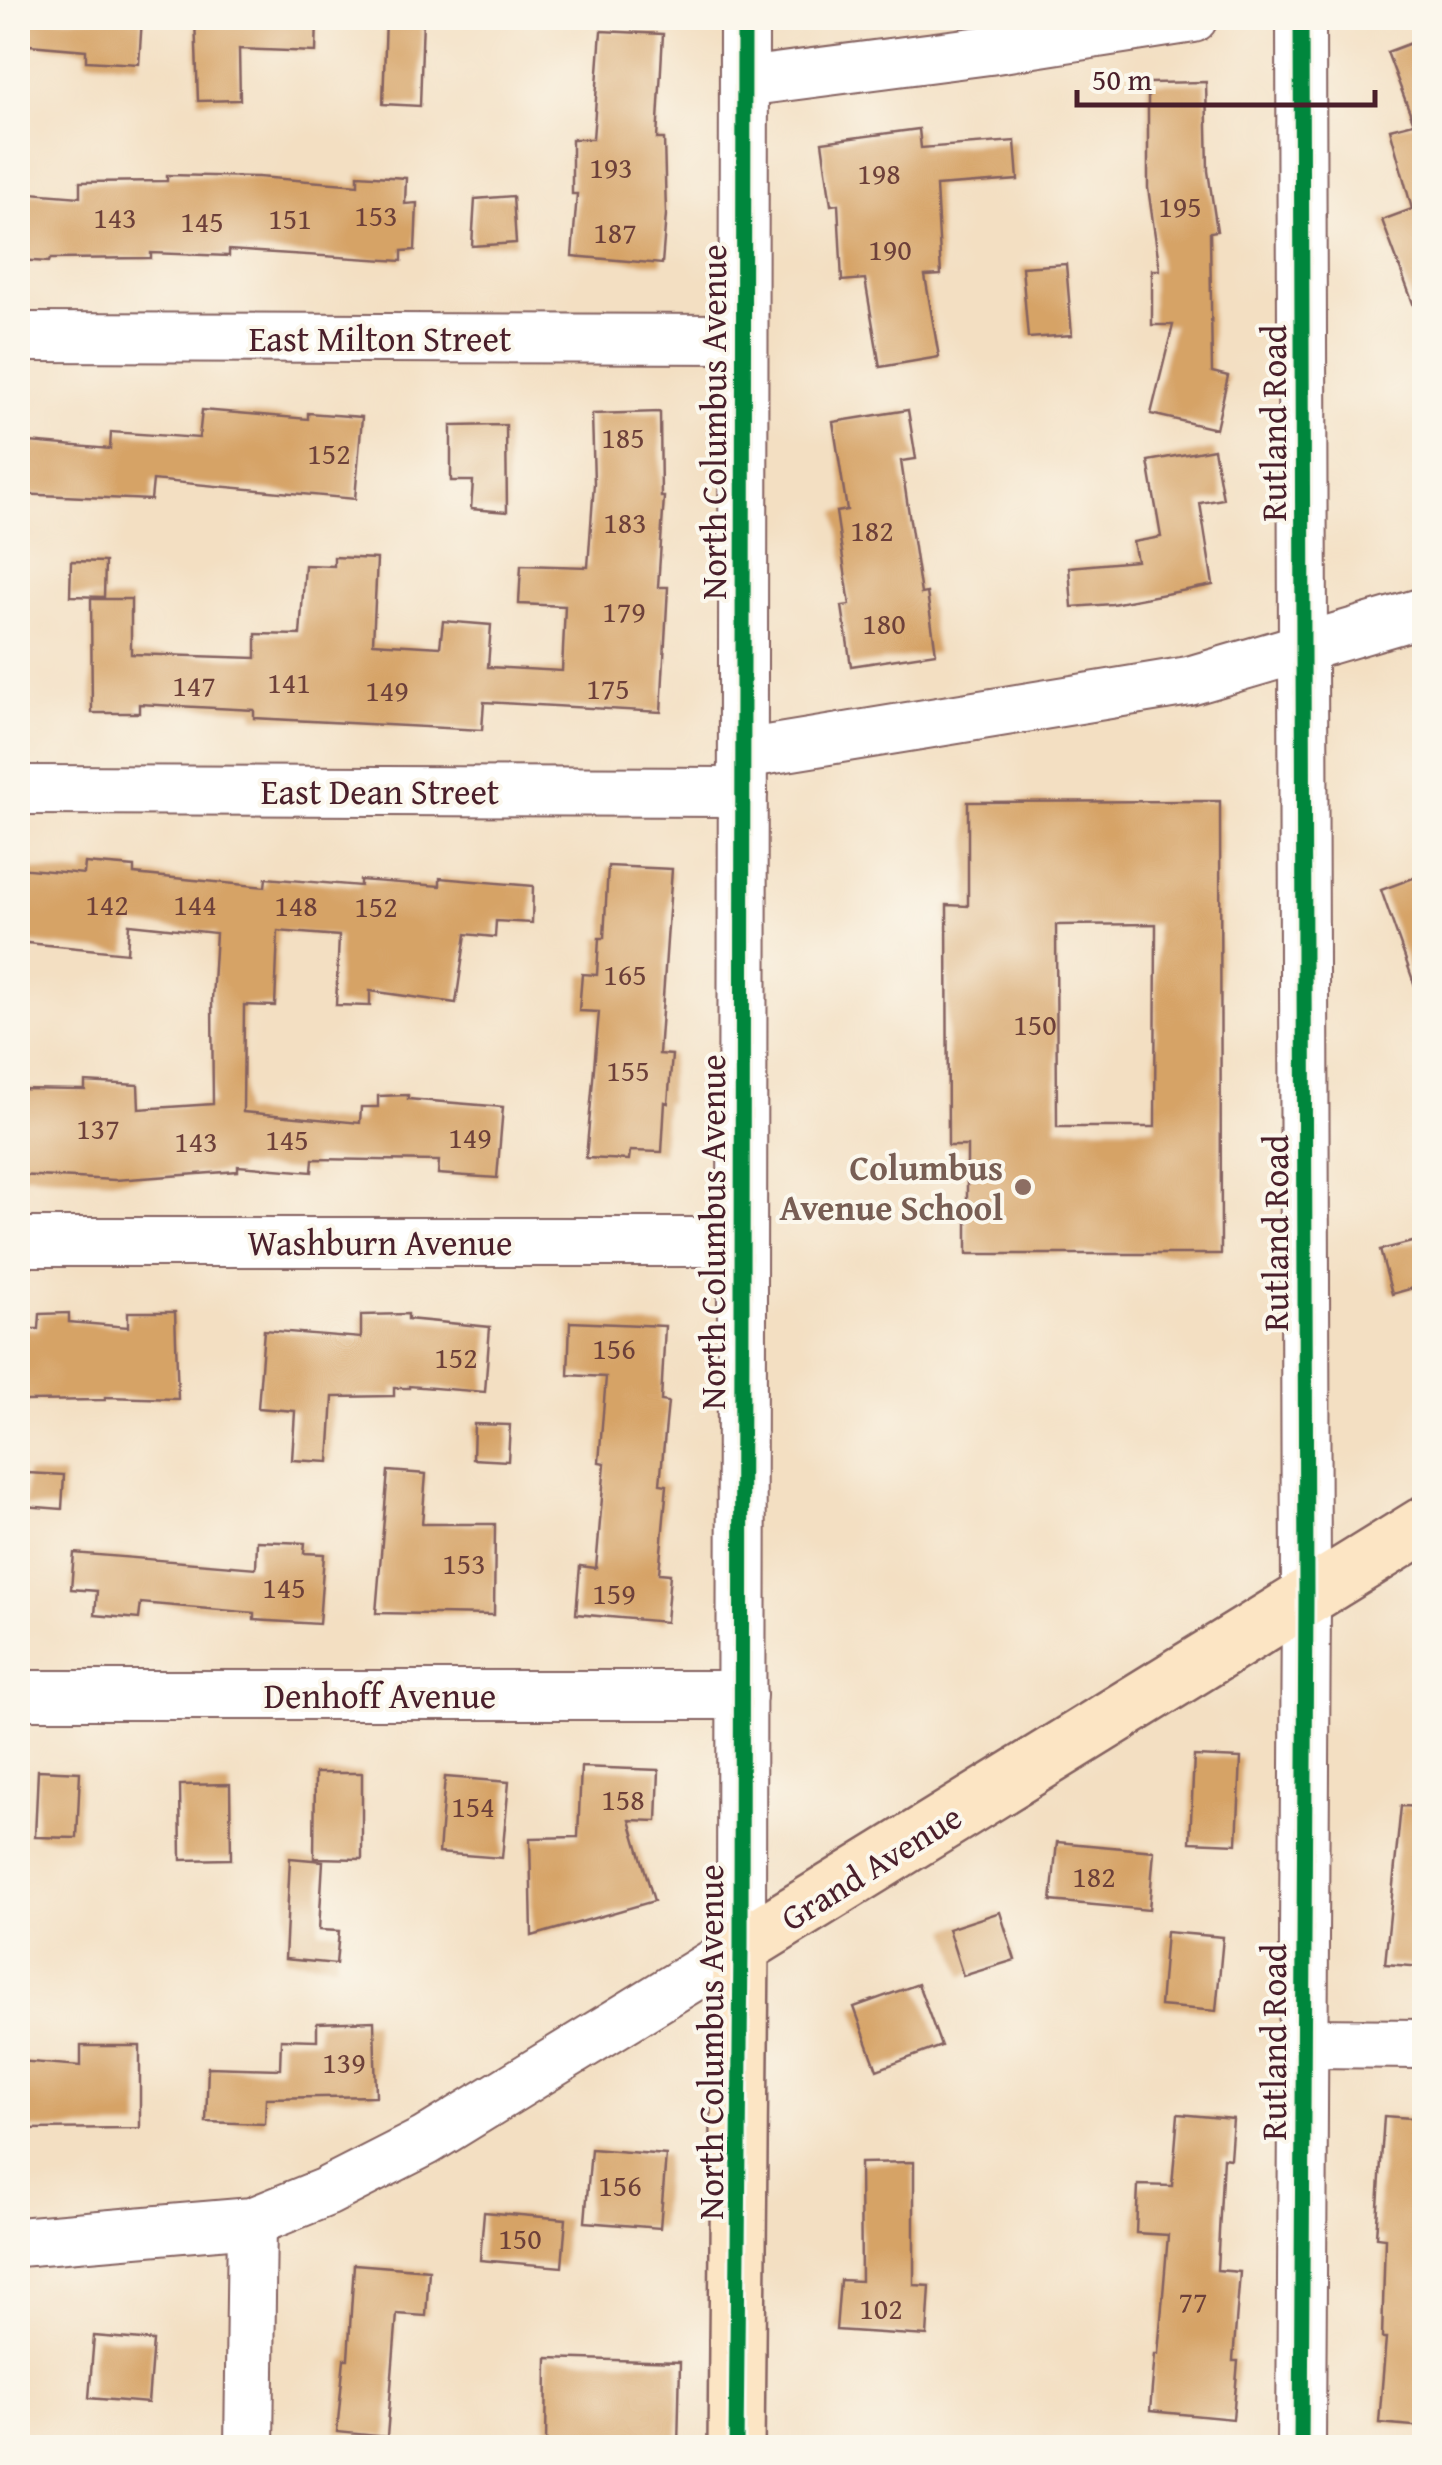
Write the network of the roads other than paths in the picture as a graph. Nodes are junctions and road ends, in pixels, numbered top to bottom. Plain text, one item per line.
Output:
1 (744, 18) edge
2 (1193, 18) edge
3 (1302, 18) edge
4 (744, 82) junction
5 (18, 338) edge
6 (743, 339) junction
7 (1424, 612) edge
8 (1304, 649) junction
9 (743, 773) junction
10 (18, 790) edge
11 (18, 1242) edge
12 (742, 1242) junction
13 (1424, 1525) edge
14 (1306, 1598) junction
15 (18, 1695) edge
16 (742, 1695) junction
17 (742, 1948) junction
18 (1304, 2043) junction
19 (1424, 2044) edge
20 (252, 2222) junction
21 (18, 2242) edge
22 (249, 2448) edge
23 (736, 2448) edge
24 (1301, 2448) edge

1 - 4 street, North Columbus Avenue
2 - 4 street
3 - 8 street, Rutland Road
4 - 6 street, North Columbus Avenue
5 - 6 street, East Milton Street
6 - 9 street, North Columbus Avenue
7 - 8 street, East Dean Street
8 - 9 street, East Dean Street
8 - 14 street, Rutland Road
9 - 10 street, East Dean Street
9 - 12 street, North Columbus Avenue
11 - 12 street, Washburn Avenue
12 - 16 street, North Columbus Avenue
13 - 14 street, Grand Avenue
14 - 17 street, Grand Avenue
14 - 18 street, Rutland Road
15 - 16 street, Denhoff Avenue
16 - 17 street, North Columbus Avenue
17 - 20 street, Grand Avenue
17 - 23 street, North Columbus Avenue
18 - 19 street
18 - 24 street, Rutland Road
20 - 21 street, Grand Avenue
20 - 22 street

